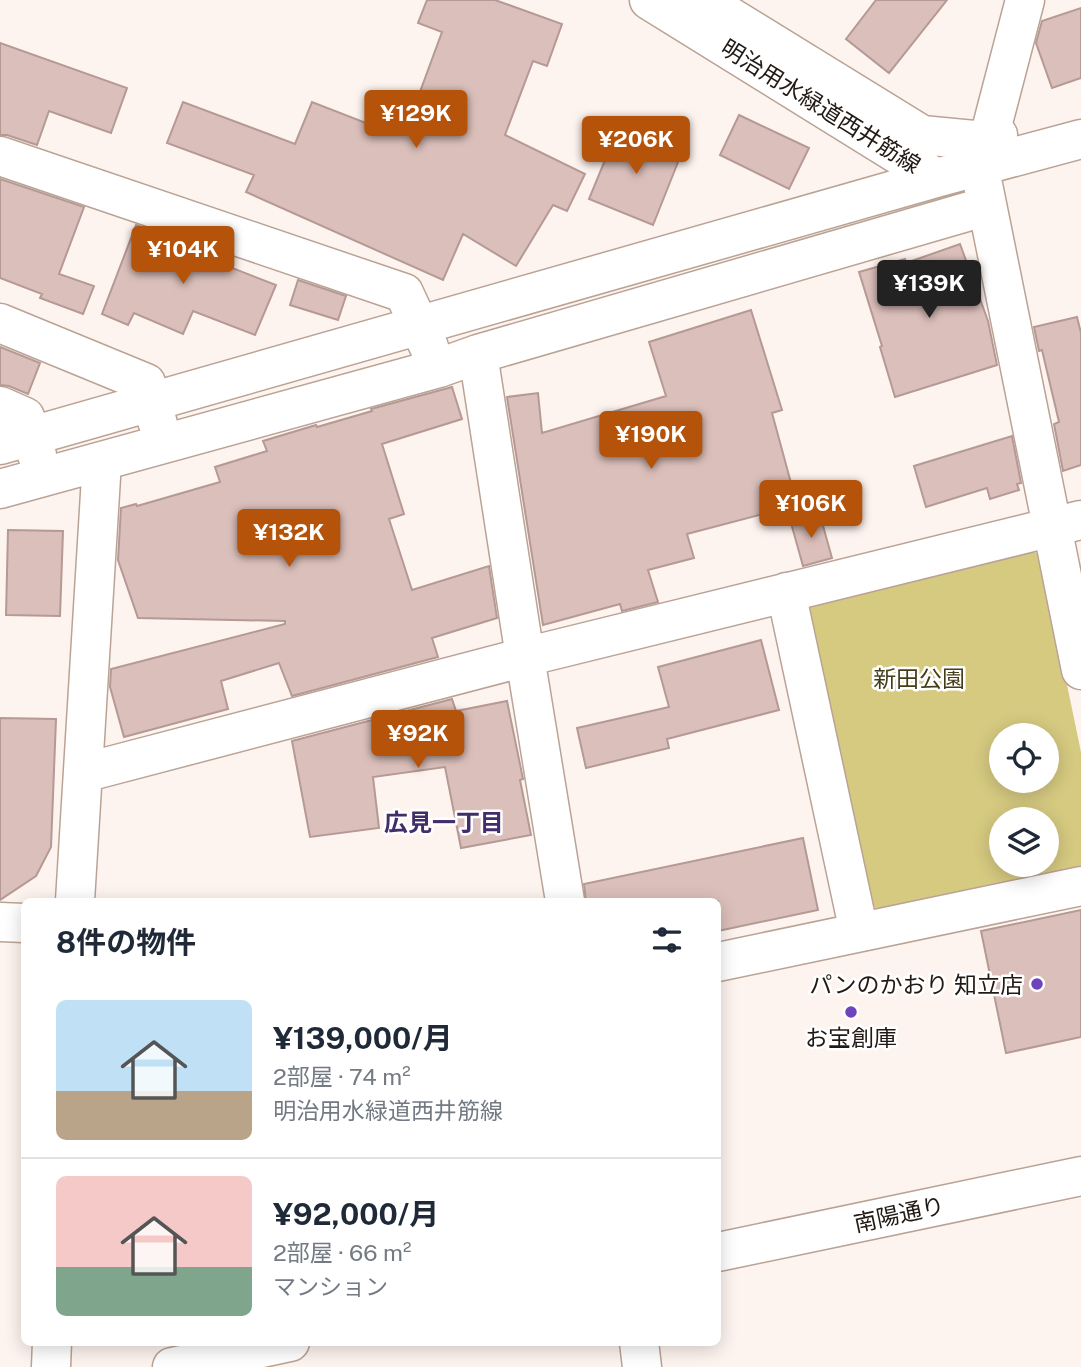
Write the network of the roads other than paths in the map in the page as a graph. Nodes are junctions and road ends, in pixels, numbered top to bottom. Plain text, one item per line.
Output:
1 (649, 0) edge
2 (703, 0) edge
3 (1025, 0) edge
4 (1081, 114) edge
5 (1081, 139) edge
6 (981, 148) junction
7 (0, 156) edge
8 (936, 178) junction
9 (987, 206) junction
10 (0, 323) edge
11 (419, 325) junction
12 (478, 354) junction
13 (439, 368) junction
14 (152, 402) junction
15 (0, 406) edge
16 (15, 441) edge
17 (163, 444) junction
18 (102, 461) junction
19 (44, 477) junction
20 (0, 489) edge
21 (1066, 524) edge
22 (786, 592) junction
23 (525, 657) junction
24 (1081, 670) edge
25 (83, 774) junction
26 (1081, 886) edge
27 (75, 898) edge
28 (565, 898) edge
29 (0, 922) edge
30 (21, 923) edge
31 (859, 932) junction
32 (721, 961) edge
33 (1081, 1176) edge
34 (721, 1251) edge
35 (52, 1346) edge
36 (271, 1346) edge
37 (639, 1346) edge
38 (51, 1367) edge
39 (172, 1367) edge
40 (642, 1367) edge

1 - 8 street, 明治用水緑道西井筋線
2 - 6 street
3 - 6 street
4 - 6 street
5 - 6 street, 明治用水緑道西井筋線
6 - 8 street, 明治用水緑道西井筋線
6 - 9 street
7 - 11 street
8 - 11 street
9 - 12 street
9 - 21 street
10 - 14 street
11 - 13 street
11 - 14 street
12 - 13 street
12 - 23 street
13 - 17 street
14 - 16 street
14 - 17 street
15 - 16 street
16 - 19 street
17 - 18 street
18 - 19 street
18 - 25 street
19 - 20 street
21 - 22 street
21 - 24 street
22 - 23 street
22 - 31 street
23 - 25 street
23 - 28 street
25 - 27 street
26 - 31 street
29 - 30 street
31 - 32 street
33 - 34 street, 南陽通り
35 - 38 street
36 - 39 street
37 - 40 street

